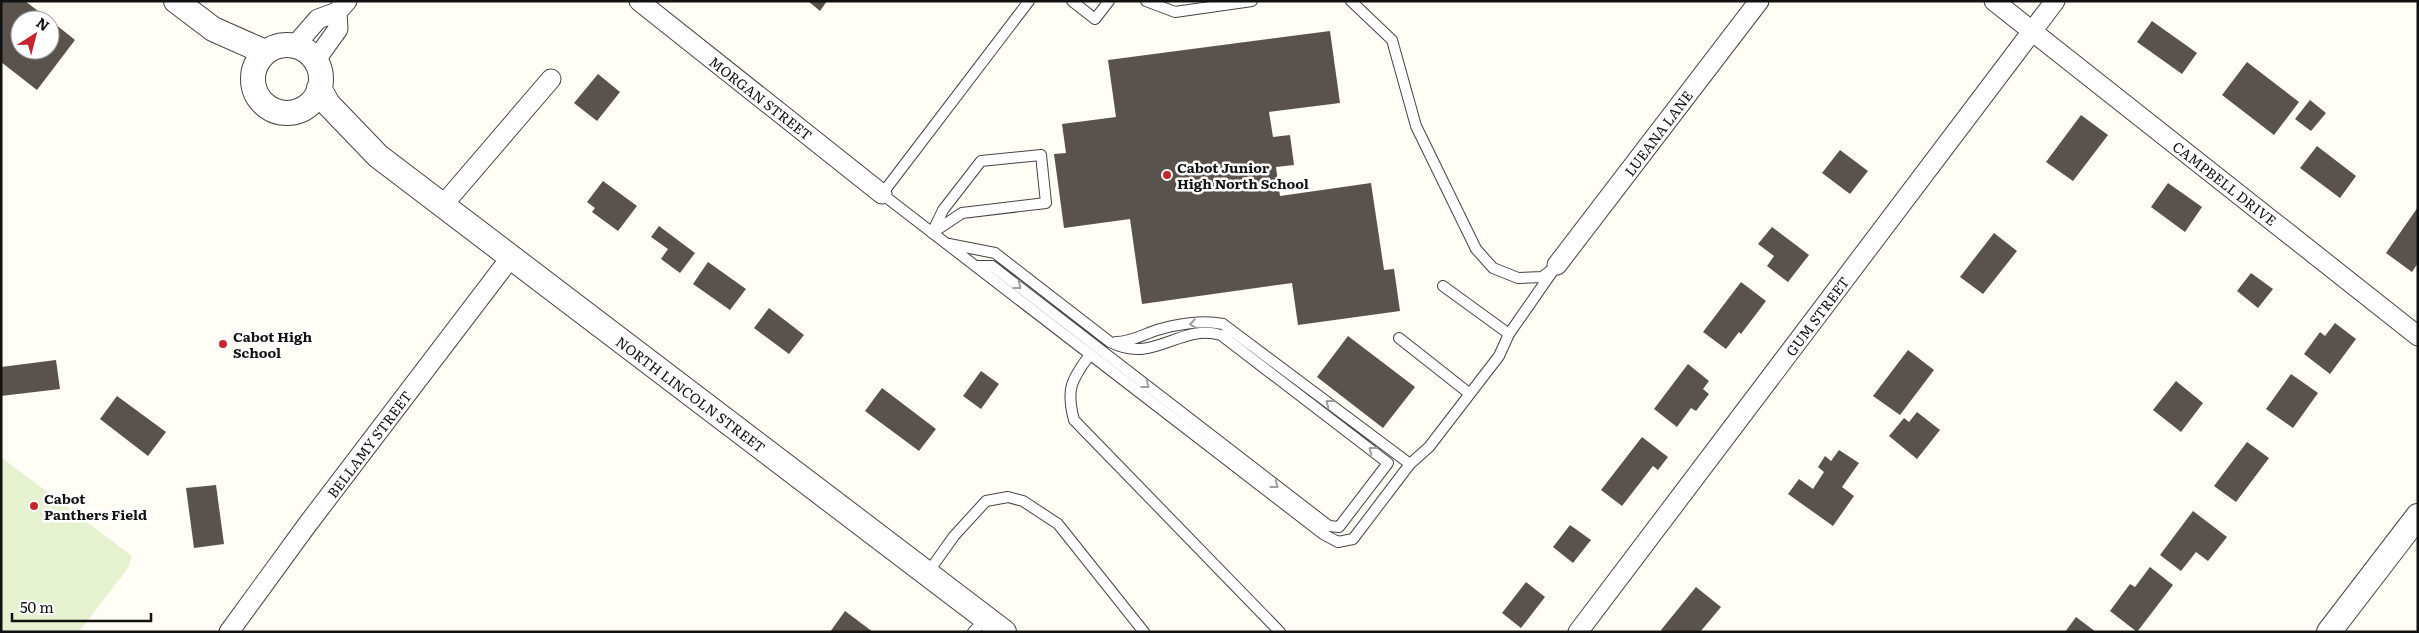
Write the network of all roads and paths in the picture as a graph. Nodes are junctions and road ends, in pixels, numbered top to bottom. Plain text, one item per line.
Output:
1 (176, 1) edge
2 (639, 1) edge
3 (1029, 1) edge
4 (1072, 1) edge
5 (1109, 1) edge
6 (1146, 1) edge
7 (1252, 1) edge
8 (1351, 1) edge
9 (1759, 1) edge
10 (1994, 1) edge
11 (2055, 1) edge
12 (342, 7) edge
13 (2032, 31) junction
14 (291, 45) junction
15 (260, 58) junction
16 (318, 65) junction
17 (551, 79) dead end
18 (313, 97) junction
19 (882, 194) junction
20 (443, 205) junction
21 (932, 233) junction
22 (946, 244) junction
23 (511, 257) junction
24 (1557, 265) junction
25 (976, 266) junction
26 (1443, 286) dead end
27 (1509, 334) junction
28 (2418, 336) edge
29 (1399, 338) dead end
30 (1110, 342) junction
31 (1089, 356) junction
32 (1470, 394) junction
33 (1410, 464) junction
34 (2418, 516) edge
35 (927, 574) junction
36 (988, 627) edge
37 (229, 632) edge
38 (1144, 632) edge
39 (1280, 632) edge
40 (1578, 632) edge
41 (2329, 632) edge

1 - 15 street
2 - 19 street, MORGAN STREET
3 - 19 lane
4 - 5 lane
6 - 7 lane
8 - 24 lane
9 - 24 street, LUEANA LANE
10 - 13 street
11 - 13 street, GUM STREET
12 - 14 street
12 - 16 street
13 - 28 street, CAMPBELL DRIVE
13 - 40 street, GUM STREET
14 - 15 street
14 - 16 street
15 - 18 street
16 - 18 street
17 - 20 street
18 - 20 street, NORTH LINCOLN STREET
19 - 21 lane
20 - 23 street, NORTH LINCOLN STREET
21 - 21 lane
21 - 22 lane
22 - 25 lane
22 - 30 lane
23 - 35 street, NORTH LINCOLN STREET
23 - 37 street, BELLAMY STREET
24 - 27 lane
25 -> 30 lane
25 - 31 lane
26 - 27 lane
27 - 32 lane
29 - 32 lane
33 -> 30 lane
31 - 33 lane
31 - 39 lane
32 - 33 lane
34 - 41 street
35 - 36 street, NORTH LINCOLN STREET
35 - 38 lane

